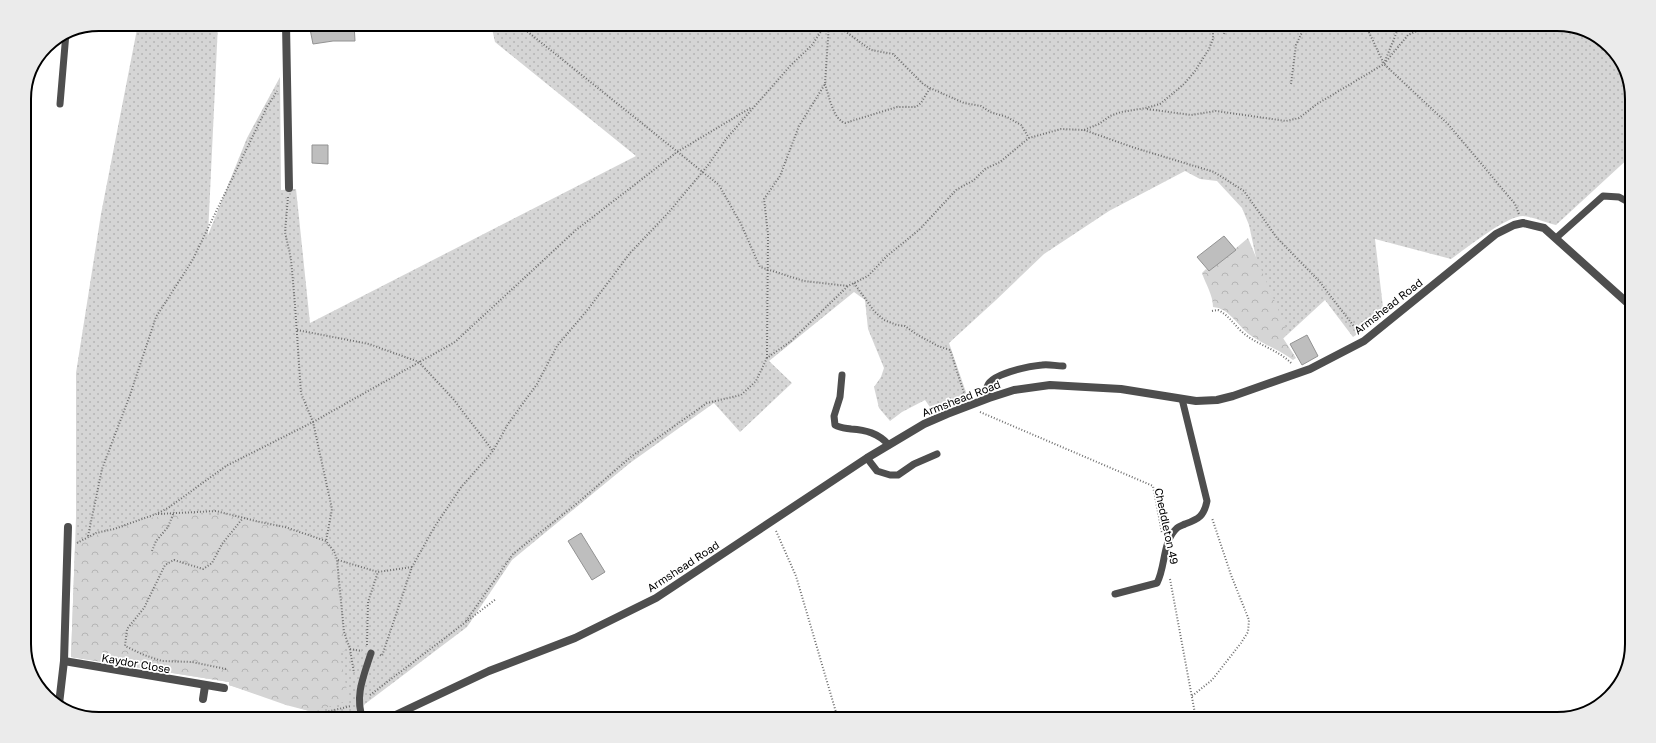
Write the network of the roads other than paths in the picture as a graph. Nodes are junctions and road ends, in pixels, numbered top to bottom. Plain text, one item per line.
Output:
1 (286, 31) edge
2 (65, 40) edge
3 (60, 104) dead end
4 (289, 188) road end
5 (1625, 200) edge
6 (1556, 238) junction
7 (1625, 301) edge
8 (1063, 366) dead end
9 (842, 375) dead end
10 (989, 398) junction
11 (1182, 399) junction
12 (889, 445) junction
13 (937, 454) dead end
14 (866, 458) junction
15 (68, 527) dead end
16 (1116, 594) dead end
17 (369, 650) road end
18 (64, 661) junction
19 (205, 686) junction
20 (224, 688) dead end
21 (60, 699) edge
22 (203, 700) dead end
23 (361, 712) edge
24 (402, 712) edge

1 - 4 street
2 - 3 lane
5 - 6 lane
6 - 7 street
6 - 11 street, Armshead Road
8 - 10 lane
9 - 12 lane
10 - 11 street, Armshead Road
10 - 12 street, Armshead Road
11 - 16 lane
12 - 14 street, Armshead Road
13 - 14 lane
14 - 24 street, Armshead Road
15 - 18 street
17 - 23 lane
18 - 19 street, Kaydor Close
18 - 21 street
19 - 20 street, Kaydor Close
19 - 22 street

